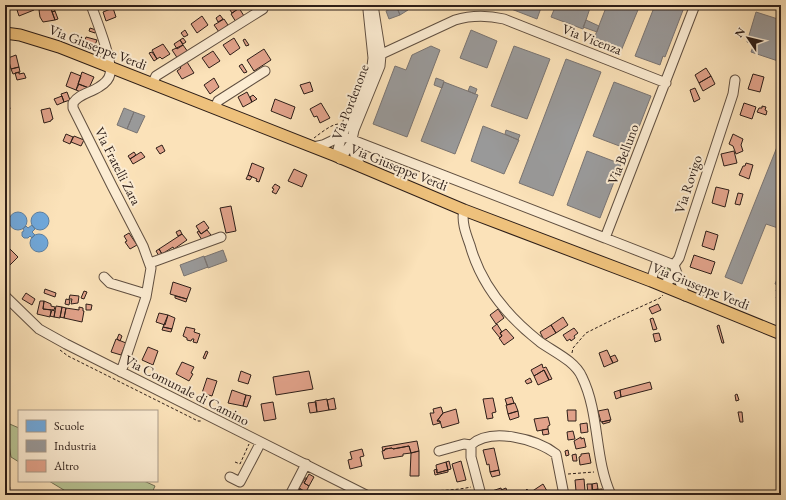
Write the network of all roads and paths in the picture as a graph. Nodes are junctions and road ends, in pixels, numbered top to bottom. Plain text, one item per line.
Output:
1 (91, 5) edge
2 (368, 5) edge
3 (373, 5) edge
4 (695, 5) edge
5 (262, 9) dead end
6 (5, 33) edge
7 (377, 57) junction
8 (111, 67) junction
9 (265, 71) dead end
10 (735, 80) dead end
11 (666, 83) junction
12 (152, 84) junction
13 (215, 108) junction
14 (342, 136) junction
15 (352, 140) junction
16 (313, 147) junction
17 (338, 158) junction
18 (361, 167) junction
19 (464, 210) junction
20 (221, 237) dead end
21 (605, 238) junction
22 (658, 259) junction
23 (150, 263) junction
24 (675, 268) junction
25 (104, 277) dead end
26 (651, 282) junction
27 (665, 287) junction
28 (146, 294) junction
29 (5, 296) edge
30 (685, 296) junction
31 (781, 334) edge
32 (569, 362) junction
33 (120, 372) junction
34 (260, 442) junction
35 (471, 445) junction
36 (439, 451) dead end
37 (5, 460) edge
38 (306, 464) junction
39 (603, 471) junction
40 (561, 474) junction
41 (230, 476) dead end
42 (478, 485) junction
43 (11, 495) edge
44 (290, 495) edge
45 (366, 495) edge
46 (406, 495) edge
47 (481, 495) edge
48 (564, 495) edge
49 (611, 495) edge

1 - 8 street
2 - 7 street, Via Pordenone
3 - 7 street, Via Pordenone
4 - 11 street, Via Belluno
5 - 12 street
6 - 8 main road, Via Giuseppe Verdi
7 - 11 street, Via Vicenza
7 - 14 street, Via Pordenone
7 - 15 street, Via Pordenone
8 - 12 main road, Via Giuseppe Verdi
8 - 23 street, Via Fratelli Zara
9 - 13 street
10 - 24 street, Via Rovigo
11 - 21 street, Via Belluno
12 - 13 main road, Via Giuseppe Verdi
13 - 16 main road, Via Giuseppe Verdi
14 - 15 street
14 - 16 street
14 - 17 street, Via Pordenone
15 - 17 street, Via Pordenone
15 - 18 street
15 - 21 street
16 - 17 main road, Via Giuseppe Verdi
17 - 18 main road, Via Giuseppe Verdi
18 - 19 main road, Via Giuseppe Verdi
19 - 26 main road, Via Giuseppe Verdi
19 - 32 street
20 - 23 street
21 - 22 street
22 - 24 street
22 - 26 street
23 - 28 street, Via Fratelli Zara
24 - 27 street, Via Rovigo
24 - 30 street
25 - 28 street
26 - 27 main road, Via Giuseppe Verdi
27 - 30 main road, Via Giuseppe Verdi
27 - 32 path
28 - 33 street, Via Fratelli Zara
29 - 33 street, Via Comunale di Camino
30 - 31 main road, Via Giuseppe Verdi
32 - 39 street
33 - 34 street, Via Comunale di Camino
34 - 38 street, Via Comunale di Camino
34 - 41 street
35 - 36 street
35 - 40 street
35 - 42 street
37 - 43 path
38 - 44 street
38 - 45 street, Via Comunale di Camino
39 - 40 path
39 - 49 street
40 - 48 street
42 - 46 path
42 - 47 street

